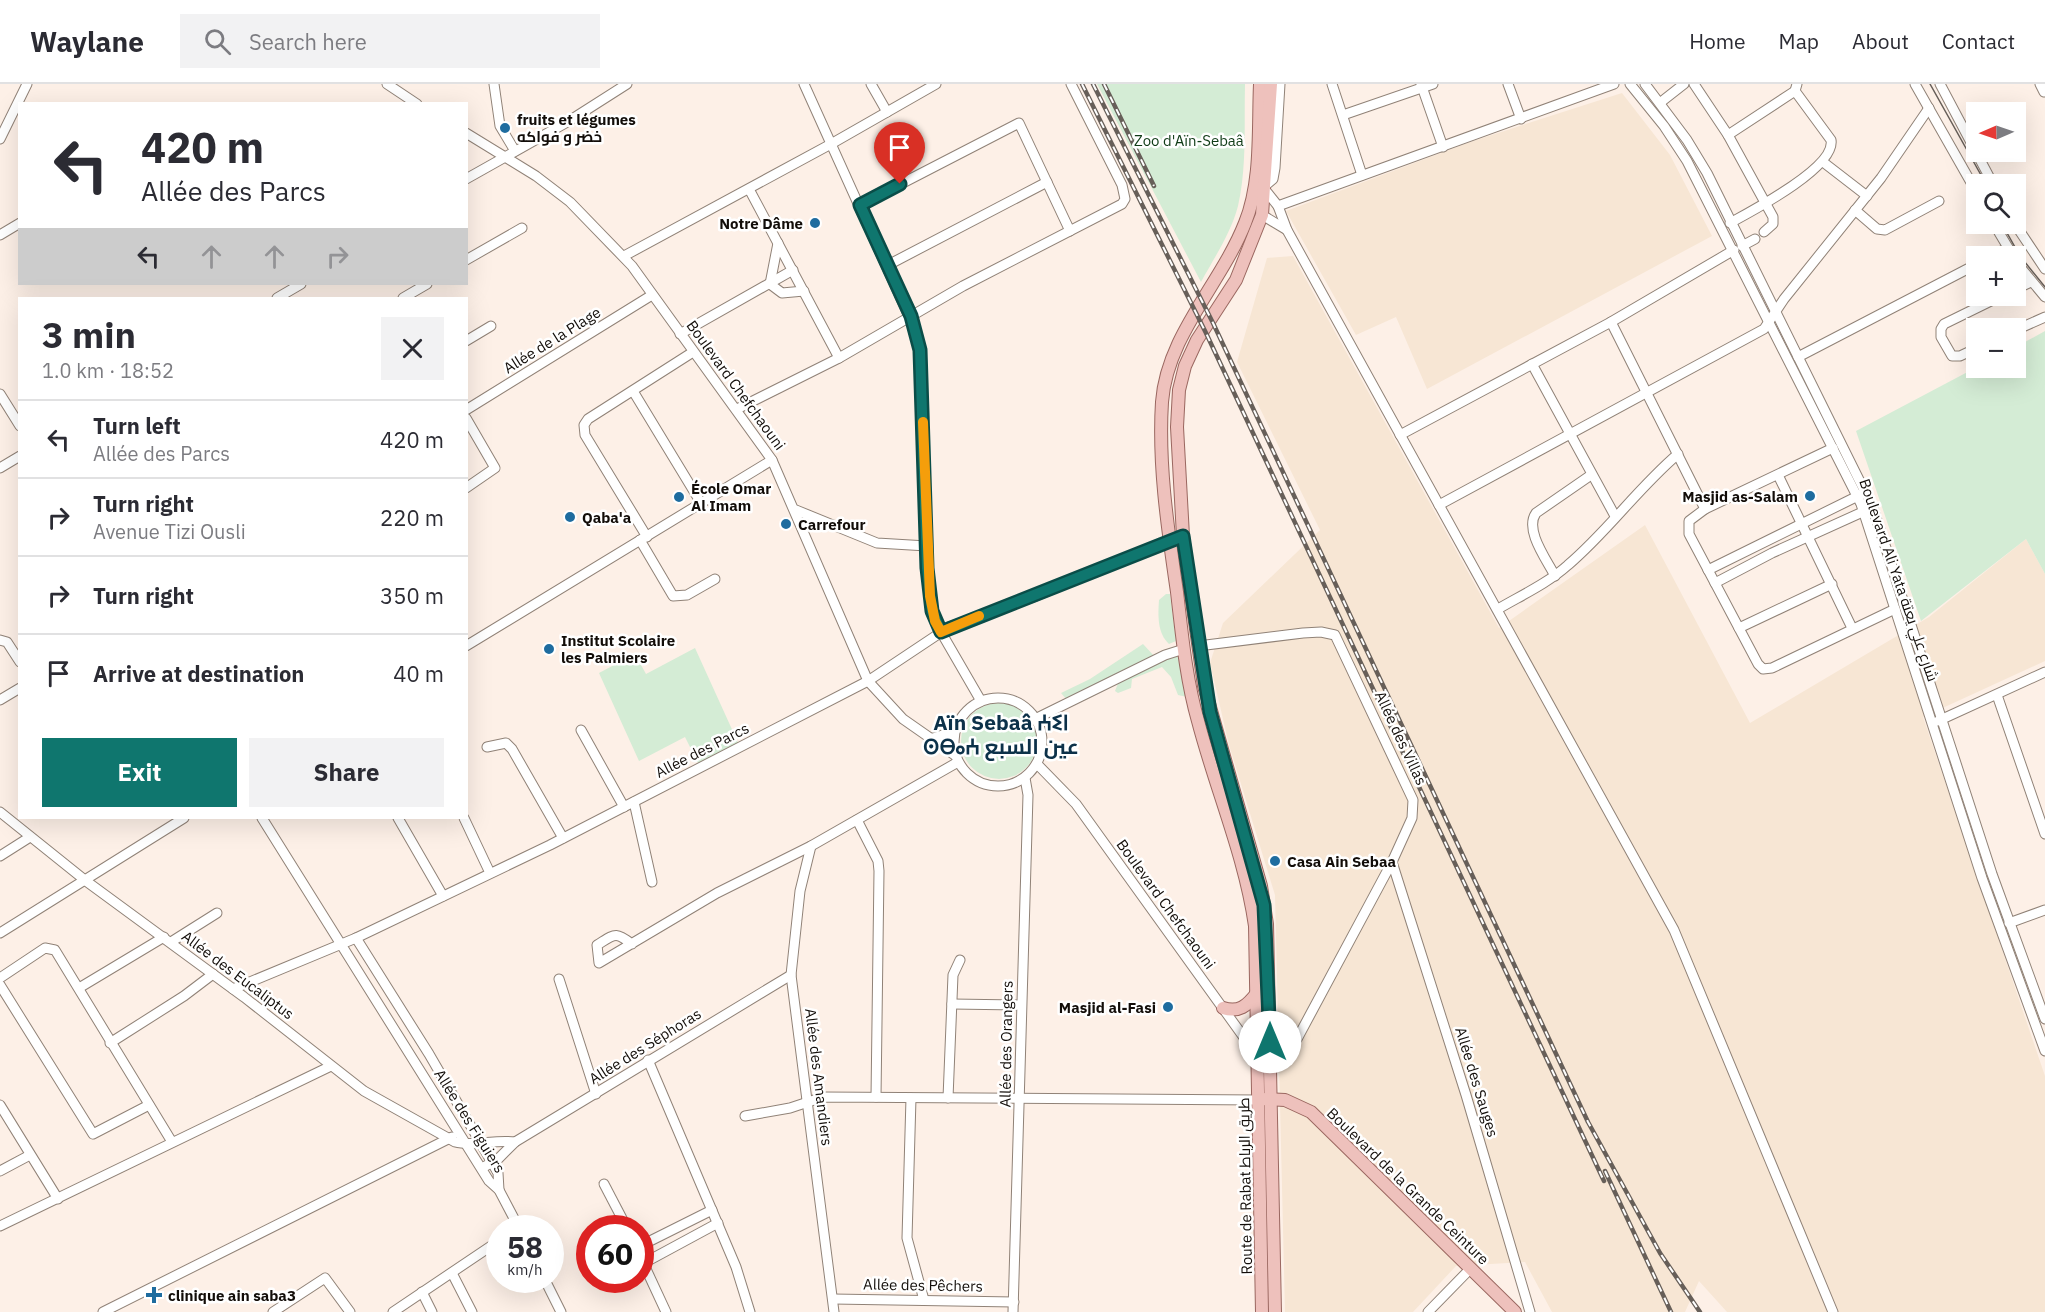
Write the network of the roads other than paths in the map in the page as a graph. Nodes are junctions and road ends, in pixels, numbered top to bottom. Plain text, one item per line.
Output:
1 (27, 84) edge
2 (387, 84) edge
3 (494, 84) edge
4 (627, 84) edge
5 (804, 84) edge
6 (871, 84) edge
7 (936, 84) edge
8 (1071, 84) edge
9 (1260, 84) edge
10 (1271, 84) edge
11 (1280, 84) edge
12 (1332, 84) edge
13 (1433, 84) edge
14 (1508, 84) edge
15 (1614, 84) edge
16 (1630, 84) edge
17 (1645, 84) edge
18 (1684, 84) edge
19 (1694, 84) edge
20 (1915, 84) edge
21 (2040, 84) edge
22 (1422, 86) edge
23 (1945, 86) edge
24 (1796, 88) edge
25 (2044, 92) edge
26 (18, 102) edge
27 (18, 102) edge
28 (414, 102) edge
29 (1661, 102) junction
30 (1929, 108) junction
31 (887, 112) junction
32 (1342, 115) junction
33 (1521, 119) junction
34 (468, 134) edge
35 (1728, 135) junction
36 (0, 139) edge
37 (831, 144) junction
38 (1443, 147) junction
39 (515, 151) junction
40 (505, 156) junction
41 (1823, 162) junction
42 (1966, 174) edge
43 (1988, 174) edge
44 (1362, 175) junction
45 (468, 178) edge
46 (1047, 182) junction
47 (1266, 188) junction
48 (749, 189) junction
49 (1867, 196) junction
50 (1939, 201) dead end
51 (860, 205) junction
52 (1765, 205) junction
53 (1278, 206) junction
54 (1855, 210) junction
55 (1262, 214) junction
56 (1731, 223) junction
57 (18, 224) edge
58 (522, 228) dead end
59 (1287, 230) junction
60 (1070, 231) junction
61 (1764, 232) dead end
62 (2022, 234) edge
63 (0, 235) edge
64 (1755, 239) dead end
65 (778, 242) junction
66 (1738, 248) junction
67 (624, 256) junction
68 (468, 259) edge
69 (888, 265) junction
70 (2045, 268) edge
71 (794, 270) junction
72 (1966, 270) edge
73 (2026, 275) edge
74 (2031, 282) junction
75 (770, 284) junction
76 (2026, 284) edge
77 (299, 285) edge
78 (425, 285) edge
79 (804, 291) junction
80 (652, 295) junction
81 (279, 297) edge
82 (405, 297) edge
83 (2045, 297) edge
84 (1981, 306) edge
85 (1776, 311) junction
86 (911, 316) junction
87 (2045, 317) edge
88 (1611, 322) junction
89 (1770, 322) junction
90 (491, 326) dead end
91 (2026, 326) edge
92 (680, 334) junction
93 (468, 340) edge
94 (693, 352) junction
95 (1966, 353) edge
96 (1798, 357) junction
97 (839, 358) junction
98 (1532, 364) junction
99 (1647, 390) junction
100 (633, 391) junction
101 (0, 394) edge
102 (468, 409) edge
103 (737, 409) junction
104 (468, 421) edge
105 (18, 423) edge
106 (1569, 434) junction
107 (1400, 435) junction
108 (1833, 448) junction
109 (1678, 454) junction
110 (18, 457) edge
111 (772, 460) junction
112 (0, 468) edge
113 (1591, 474) junction
114 (1778, 475) junction
115 (468, 487) edge
116 (1866, 491) junction
117 (1857, 496) junction
118 (701, 503) junction
119 (1439, 505) junction
120 (1874, 508) junction
121 (1706, 509) junction
122 (796, 510) junction
123 (1863, 512) junction
124 (1615, 516) junction
125 (1802, 524) junction
126 (1183, 536) junction
127 (1809, 537) junction
128 (643, 538) junction
129 (1170, 542) junction
130 (927, 546) junction
131 (1708, 570) junction
132 (1555, 576) junction
133 (715, 579) dead end
134 (1716, 583) junction
135 (1832, 584) junction
136 (1498, 609) junction
137 (1895, 609) junction
138 (1738, 628) junction
139 (1852, 628) junction
140 (941, 632) junction
141 (0, 640) edge
142 (468, 645) edge
143 (1198, 646) junction
144 (1184, 649) junction
145 (18, 658) edge
146 (2045, 672) edge
147 (868, 681) junction
148 (18, 689) edge
149 (1997, 695) junction
150 (0, 700) edge
151 (981, 701) junction
152 (1035, 719) junction
153 (1943, 720) junction
154 (1932, 724) junction
155 (581, 730) dead end
156 (955, 731) junction
157 (930, 739) junction
158 (487, 747) dead end
159 (957, 759) junction
160 (1037, 764) junction
161 (1025, 778) junction
162 (634, 802) junction
163 (1970, 806) junction
164 (624, 807) junction
165 (1960, 810) junction
166 (0, 812) edge
167 (182, 819) edge
168 (263, 819) edge
169 (399, 819) edge
170 (464, 819) edge
171 (857, 820) junction
172 (2045, 834) edge
173 (30, 837) junction
174 (563, 838) junction
175 (811, 846) junction
176 (0, 856) edge
177 (1392, 862) junction
178 (490, 873) junction
179 (86, 881) junction
180 (652, 882) dead end
181 (443, 896) junction
182 (2045, 910) edge
183 (217, 913) dead end
184 (2009, 923) junction
185 (0, 933) edge
186 (356, 939) junction
187 (167, 940) junction
188 (342, 944) junction
189 (632, 944) dead end
190 (960, 960) dead end
191 (213, 974) junction
192 (791, 975) junction
193 (0, 978) edge
194 (559, 979) dead end
195 (0, 985) edge
196 (79, 988) junction
197 (233, 989) junction
198 (1257, 993) junction
199 (952, 1004) junction
200 (1021, 1005) junction
201 (1222, 1008) junction
202 (2045, 1019) edge
203 (110, 1043) junction
204 (2045, 1051) edge
205 (1258, 1057) junction
206 (648, 1060) junction
207 (1269, 1063) junction
208 (331, 1066) junction
209 (596, 1094) junction
210 (876, 1097) junction
211 (911, 1098) junction
212 (948, 1098) junction
213 (1020, 1099) junction
214 (1264, 1099) junction
215 (806, 1102) junction
216 (0, 1105) edge
217 (149, 1105) junction
218 (745, 1116) dead end
219 (461, 1132) junction
220 (448, 1139) junction
221 (479, 1141) junction
222 (172, 1142) junction
223 (515, 1142) junction
224 (468, 1144) junction
225 (30, 1155) junction
226 (492, 1163) junction
227 (482, 1168) junction
228 (0, 1171) edge
229 (604, 1184) dead end
230 (499, 1190) junction
231 (58, 1199) junction
232 (712, 1210) junction
233 (512, 1215) edge
234 (620, 1215) edge
235 (718, 1223) junction
236 (0, 1226) edge
237 (654, 1239) edge
238 (486, 1250) edge
239 (654, 1253) edge
240 (1471, 1268) junction
241 (452, 1273) junction
242 (654, 1286) edge
243 (422, 1292) junction
244 (552, 1293) edge
245 (833, 1299) junction
246 (924, 1300) junction
247 (1014, 1302) junction
248 (103, 1312) edge
249 (273, 1312) edge
250 (350, 1312) edge
251 (394, 1312) edge
252 (432, 1312) edge
253 (472, 1312) edge
254 (561, 1312) edge
255 (666, 1312) edge
256 (750, 1312) edge
257 (834, 1312) edge
258 (1013, 1312) edge
259 (1262, 1312) edge
260 (1275, 1312) edge
261 (1428, 1312) edge
262 (1515, 1312) edge
263 (1530, 1312) edge
264 (1833, 1312) edge

1 - 26 street
2 - 28 street
3 - 39 street
4 - 39 street
5 - 37 street
6 - 31 street
7 - 31 street
8 - 60 street
9 - 129 main road, Route de Rabat طريق الرباط
10 - 47 main road, Route de Rabat طريق الرباط
11 - 47 street
12 - 32 street
13 - 22 street
14 - 33 street
15 - 33 street
16 - 66 street, Boulevard Ali Yata شارع علي يعتة
17 - 29 street, Boulevard Ali Yata شارع علي يعتة
18 - 29 street
19 - 35 street
20 - 30 street
21 - 25 street
22 - 32 street
22 - 38 street
23 - 43 street
24 - 35 street
24 - 41 street
27 - 36 street
29 - 56 street, Boulevard Ali Yata شارع علي يعتة
30 - 42 street
30 - 49 street
31 - 37 street
32 - 44 street
33 - 38 street
34 - 40 street, Boulevard Chefchaouni
35 - 52 street
37 - 48 street
37 - 51 street
38 - 44 street
39 - 40 street
40 - 45 street
40 - 67 street, Boulevard Chefchaouni
41 - 49 street
41 - 52 street
44 - 53 street
46 - 51 street
46 - 60 street
46 - 69 street
47 - 53 street
47 - 55 main road, Route de Rabat طريق الرباط
48 - 65 street
48 - 67 street
49 - 54 street
50 - 54 street
51 - 69 street
52 - 56 street
52 - 61 street
53 - 59 street
54 - 85 street
55 - 59 street
55 - 126 main road, Route de Rabat طريق الرباط
56 - 66 street, Boulevard Ali Yata شارع علي يعتة
57 - 63 street
58 - 68 street
59 - 107 street
60 - 86 street
62 - 70 street
64 - 66 street
65 - 71 street
65 - 75 street
66 - 85 street, Boulevard Ali Yata شارع علي يعتة
66 - 88 street
66 - 89 street, Boulevard Ali Yata شارع علي يعتة
67 - 80 street, Boulevard Chefchaouni
69 - 86 street
71 - 75 street
71 - 79 street
72 - 96 street
73 - 74 street
74 - 76 street
74 - 83 street
75 - 79 street
75 - 92 street
77 - 81 street
78 - 82 street
79 - 97 street
80 - 92 street, Boulevard Chefchaouni
80 - 102 street, Allée de la Plage
84 - 95 street
85 - 89 street
85 - 96 street, Boulevard Ali Yata شارع علي يعتة
86 - 97 street
86 - 130 street
87 - 91 street
88 - 98 street
88 - 99 street
89 - 99 street
89 - 108 street, Boulevard Ali Yata شارع علي يعتة
90 - 93 street
92 - 94 street, Boulevard Chefchaouni
94 - 100 street
94 - 103 street, Boulevard Chefchaouni
96 - 116 street, Boulevard Ali Yata شارع علي يعتة
97 - 103 street
98 - 106 street
98 - 107 street
99 - 106 street
99 - 109 street
100 - 118 street
100 - 128 street
101 - 105 street
103 - 111 street, Boulevard Chefchaouni
104 - 115 street
106 - 113 street
106 - 119 street
107 - 119 street
108 - 114 street
108 - 117 street, Boulevard Ali Yata شارع علي يعتة
109 - 121 street
109 - 124 street
110 - 112 street
111 - 118 street
111 - 122 street, Boulevard Chefchaouni
113 - 124 street
113 - 132 street
114 - 121 street
114 - 125 street
116 - 117 street
116 - 120 street, Boulevard Ali Yata شارع علي يعتة
117 - 123 street, Boulevard Ali Yata شارع علي يعتة
117 - 125 street
118 - 128 street
119 - 136 street
120 - 123 street
120 - 153 street, Boulevard Ali Yata شارع علي يعتة
121 - 131 street
122 - 130 street
122 - 147 street, Boulevard Chefchaouni
123 - 127 street
123 - 137 street, Boulevard Ali Yata شارع علي يعتة
124 - 132 street
125 - 127 street
125 - 131 street
126 - 129 street, Allée des Parcs
126 - 143 main road, Route de Rabat طريق الرباط
127 - 134 street
127 - 135 street
128 - 133 street
128 - 142 street
129 - 140 street, Allée des Parcs
129 - 144 main road, Route de Rabat طريق الرباط
130 - 140 street
131 - 134 street
132 - 136 street
134 - 138 street
135 - 138 street
135 - 139 street
136 - 264 street
137 - 139 street
137 - 154 street, Boulevard Ali Yata شارع علي يعتة
138 - 139 street
140 - 147 street, Allée des Parcs
140 - 151 street
141 - 145 street
143 - 177 street, Allée des Villas
143 - 207 main road, Route de Rabat طريق الرباط
144 - 152 street
144 - 198 main road, Route de Rabat طريق الرباط
146 - 149 street
147 - 157 street, Boulevard Chefchaouni
147 - 162 street, Allée des Parcs
148 - 150 street
149 - 153 street
149 - 172 street
151 - 152 street
151 - 156 street
152 - 160 street
153 - 154 street
153 - 163 street, Boulevard Ali Yata شارع علي يعتة
154 - 165 street, Boulevard Ali Yata شارع علي يعتة
155 - 164 street
156 - 157 street
156 - 159 street
157 - 159 street, Boulevard Chefchaouni
158 - 174 street
159 - 161 street
159 - 171 street
160 - 161 street
160 - 201 street, Boulevard Chefchaouni
161 - 200 street, Allée des Orangers
162 - 164 street, Allée des Parcs
162 - 180 street
163 - 165 street
163 - 184 street, Boulevard Ali Yata شارع علي يعتة
164 - 174 street, Allée des Parcs
165 - 204 street, Boulevard Ali Yata شارع علي يعتة
166 - 173 street, Allée des Eucaliptus
167 - 179 street
168 - 188 street, Allée des Figuiers
169 - 181 street
170 - 178 street
171 - 175 street
171 - 210 street
173 - 176 street
173 - 179 street, Allée des Eucaliptus
174 - 178 street, Allée des Parcs
175 - 189 street
175 - 192 street, Allée des Amandiers
177 - 207 street, Allée des Villas
177 - 263 street, Allée des Sauges
178 - 181 street, Allée des Parcs
179 - 185 street
179 - 187 street, Allée des Eucaliptus
181 - 186 street, Allée des Parcs
182 - 184 street
183 - 187 street
184 - 202 street, Boulevard Ali Yata شارع علي يعتة
186 - 188 street, Allée des Parcs
186 - 221 street, Allée des Figuiers
187 - 191 street, Allée des Eucaliptus
187 - 196 street
188 - 197 street, Allée des Parcs
188 - 219 street, Allée des Figuiers
190 - 199 street
191 - 197 street, Allée des Eucaliptus
191 - 203 street
192 - 206 street, Allée des Séphoras
192 - 215 street, Allée des Amandiers
193 - 196 street
194 - 209 street
195 - 217 street
196 - 203 street
197 - 208 street, Allée des Eucaliptus
198 - 201 main road
198 - 205 main road, Route de Rabat طريق الرباط
199 - 200 street
199 - 212 street
200 - 213 street, Allée des Orangers
201 - 205 street, Boulevard Chefchaouni
203 - 217 street
205 - 207 street, Boulevard Chefchaouni
205 - 214 main road, Route de Rabat طريق الرباط
206 - 209 street, Allée des Séphoras
206 - 232 street
207 - 214 main road, Route de Rabat طريق الرباط
208 - 220 street, Allée des Eucaliptus
208 - 222 street
209 - 223 street, Allée des Séphoras
210 - 211 street
210 - 215 street
211 - 212 street
211 - 246 street
212 - 213 street
213 - 214 street
213 - 247 street, Allée des Orangers
214 - 240 main road, Boulevard de la Grande Ceinture
214 - 259 main road, Route de Rabat طريق الرباط
214 - 260 main road, Route de Rabat طريق الرباط
215 - 218 street
215 - 245 street, Allée des Amandiers
216 - 225 street
217 - 222 street
219 - 220 street
219 - 224 street, Allée des Figuiers
220 - 224 street, Allée des Eucaliptus
220 - 248 street
221 - 223 street
221 - 224 street
221 - 226 street, Allée des Figuiers
222 - 231 street
223 - 226 street, Allée des Séphoras
224 - 227 street, Allée des Figuiers
225 - 228 street
225 - 231 street
226 - 227 street, Allée des Séphoras
226 - 230 street, Allée des Figuiers
227 - 230 street, Allée des Figuiers
229 - 234 street
230 - 233 street
231 - 236 street
232 - 235 street
232 - 237 street
235 - 239 street
235 - 256 street
238 - 241 street
240 - 261 street
240 - 262 main road, Boulevard de la Grande Ceinture
241 - 243 street
241 - 253 street
242 - 255 street
243 - 251 street
243 - 252 street
244 - 254 street
245 - 246 street, Allée des Pêchers
245 - 257 street, Allée des Amandiers
246 - 247 street, Allée des Pêchers
247 - 258 street, Allée des Orangers
249 - 250 street

